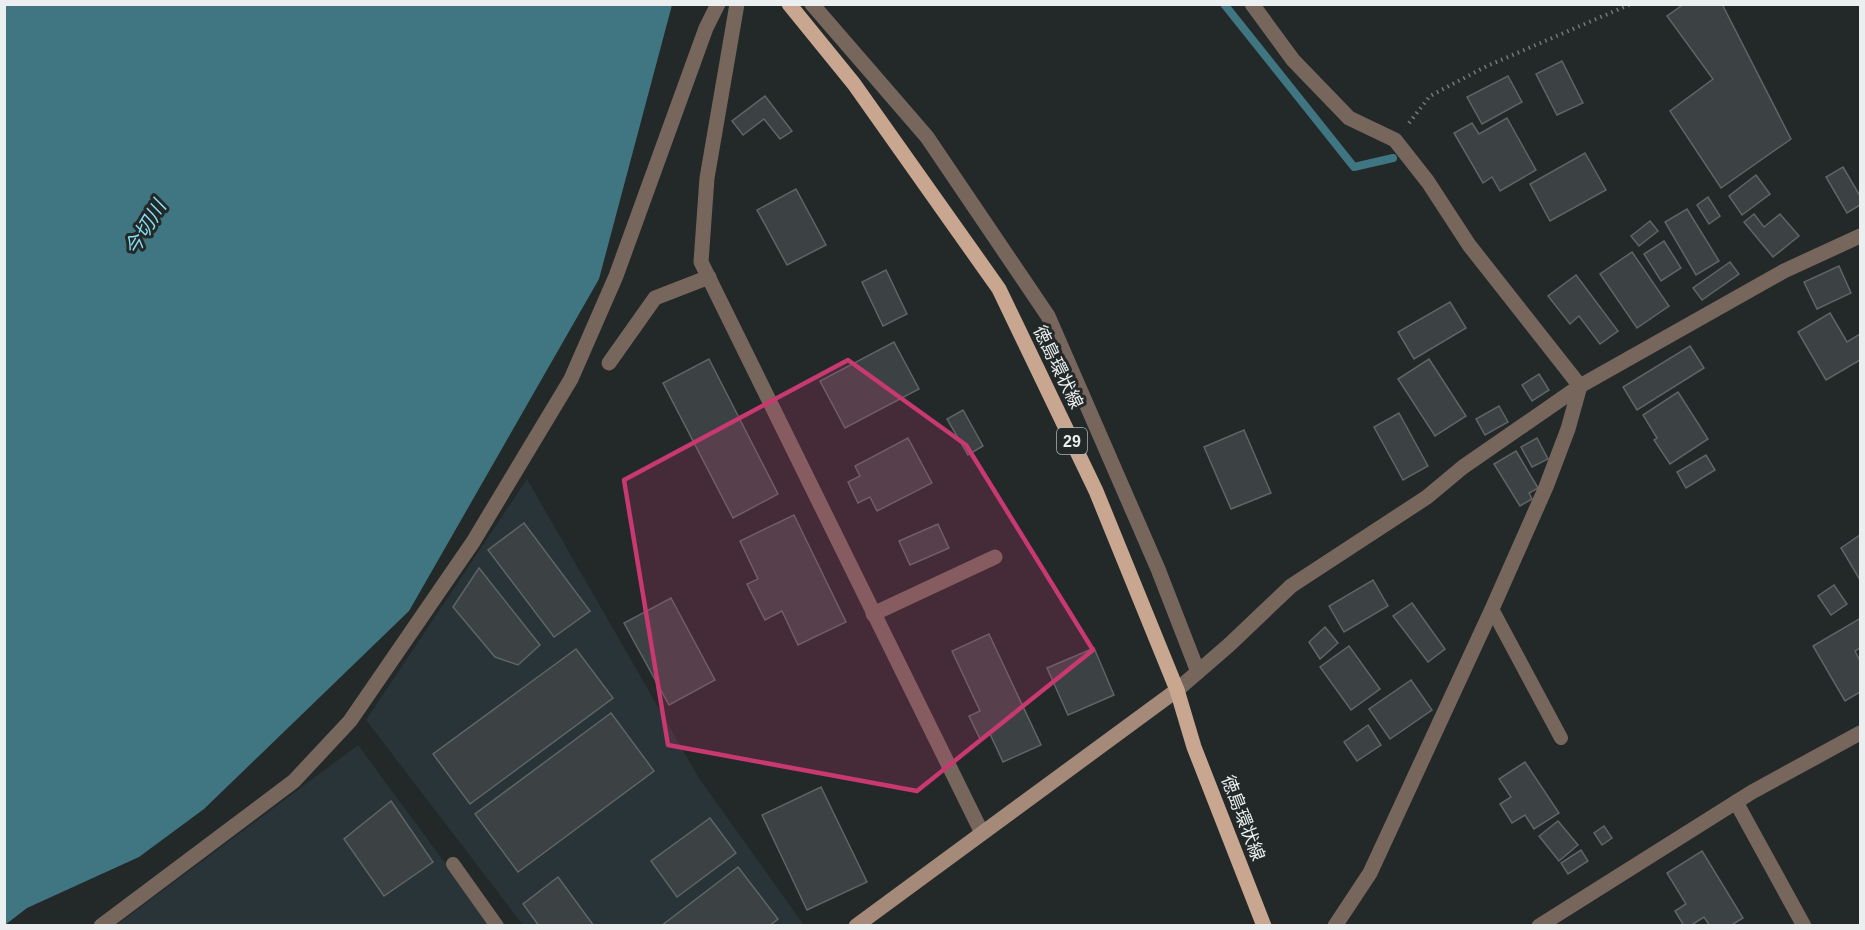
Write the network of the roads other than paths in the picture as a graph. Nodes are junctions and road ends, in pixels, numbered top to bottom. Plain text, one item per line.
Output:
1 (718, 4) edge
2 (737, 4) edge
3 (789, 4) edge
4 (812, 4) edge
5 (1252, 4) edge
6 (1860, 236) edge
7 (709, 277) junction
8 (609, 363) dead end
9 (1580, 386) junction
10 (995, 557) dead end
11 (1492, 609) junction
12 (873, 614) junction
13 (1198, 672) junction
14 (1177, 690) junction
15 (1860, 733) edge
16 (1561, 738) dead end
17 (1736, 802) junction
18 (982, 833) junction
19 (453, 864) dead end
20 (1339, 923) edge
21 (101, 926) edge
22 (497, 926) edge
23 (856, 926) edge
24 (1264, 926) edge
25 (1539, 926) edge
26 (1804, 926) edge

1 - 21 street
2 - 7 street
3 - 14 main road, 徳島環状線 / 29
4 - 13 street
5 - 9 street
6 - 9 street
7 - 8 street
7 - 12 street
9 - 11 street
9 - 13 street
10 - 12 street
11 - 16 lane
11 - 20 street
12 - 18 street
13 - 14 street
14 - 18 street
14 - 24 main road, 徳島環状線 / 29
15 - 17 street
17 - 25 street
17 - 26 street
18 - 23 street
19 - 22 lane

